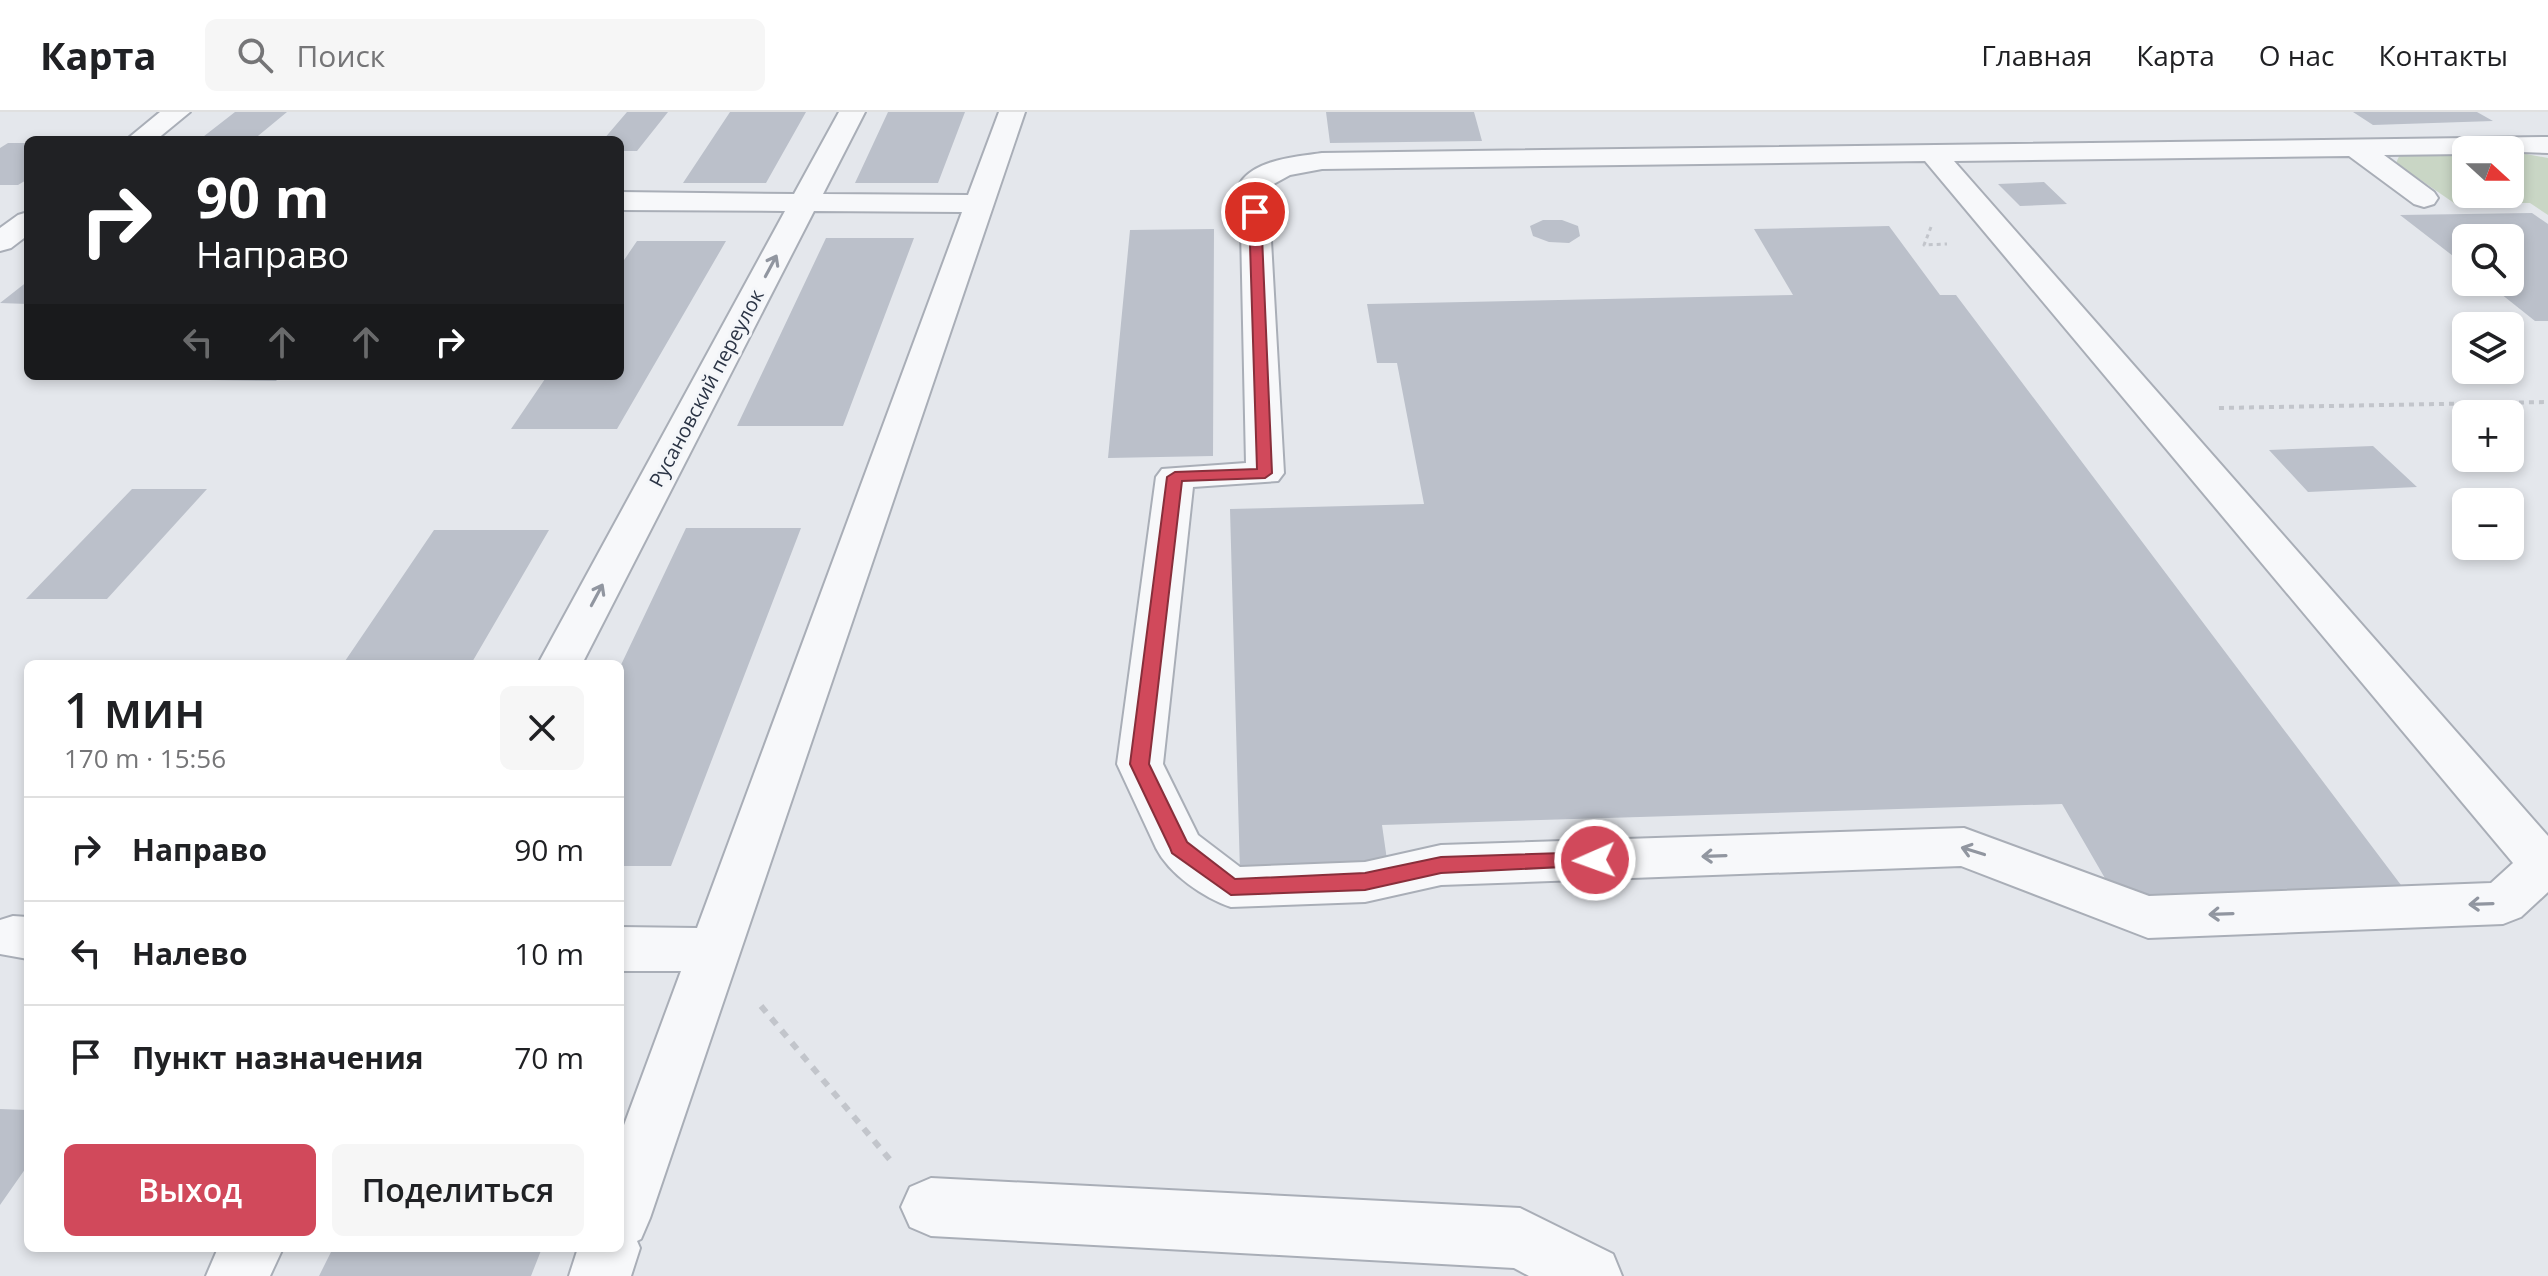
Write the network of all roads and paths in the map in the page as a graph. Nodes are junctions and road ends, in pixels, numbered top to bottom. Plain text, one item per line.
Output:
1 (177, 112) edge
2 (852, 112) edge
3 (1012, 112) edge
4 (2514, 119) dead end
5 (144, 136) edge
6 (2548, 143) edge
7 (2355, 147) junction
8 (1932, 153) junction
9 (2424, 198) dead end
10 (624, 201) edge
11 (805, 201) junction
12 (979, 204) junction
13 (24, 224) edge
14 (0, 242) edge
15 (2548, 402) edge
16 (2154, 409) junction
17 (562, 660) edge
18 (2546, 865) edge
19 (624, 949) edge
20 (715, 950) junction
21 (624, 1207) edge
22 (931, 1207) joint
23 (250, 1252) edge
24 (608, 1252) edge
25 (237, 1276) edge
26 (600, 1276) edge
27 (1591, 1276) edge

1 - 5 street
2 - 11 street, Русановский переулок
3 - 12 street
4 - 6 street
6 - 7 street
7 - 8 street
7 - 9 street
8 - 16 street
18 -> 8 street
10 - 11 street
11 - 12 street
17 -> 11 street, Русановский переулок
12 - 20 street
13 - 14 street
15 - 16 path
16 - 18 street
19 - 20 street
20 - 21 street
20 - 22 path
22 - 27 street
23 - 25 street
24 - 26 street

